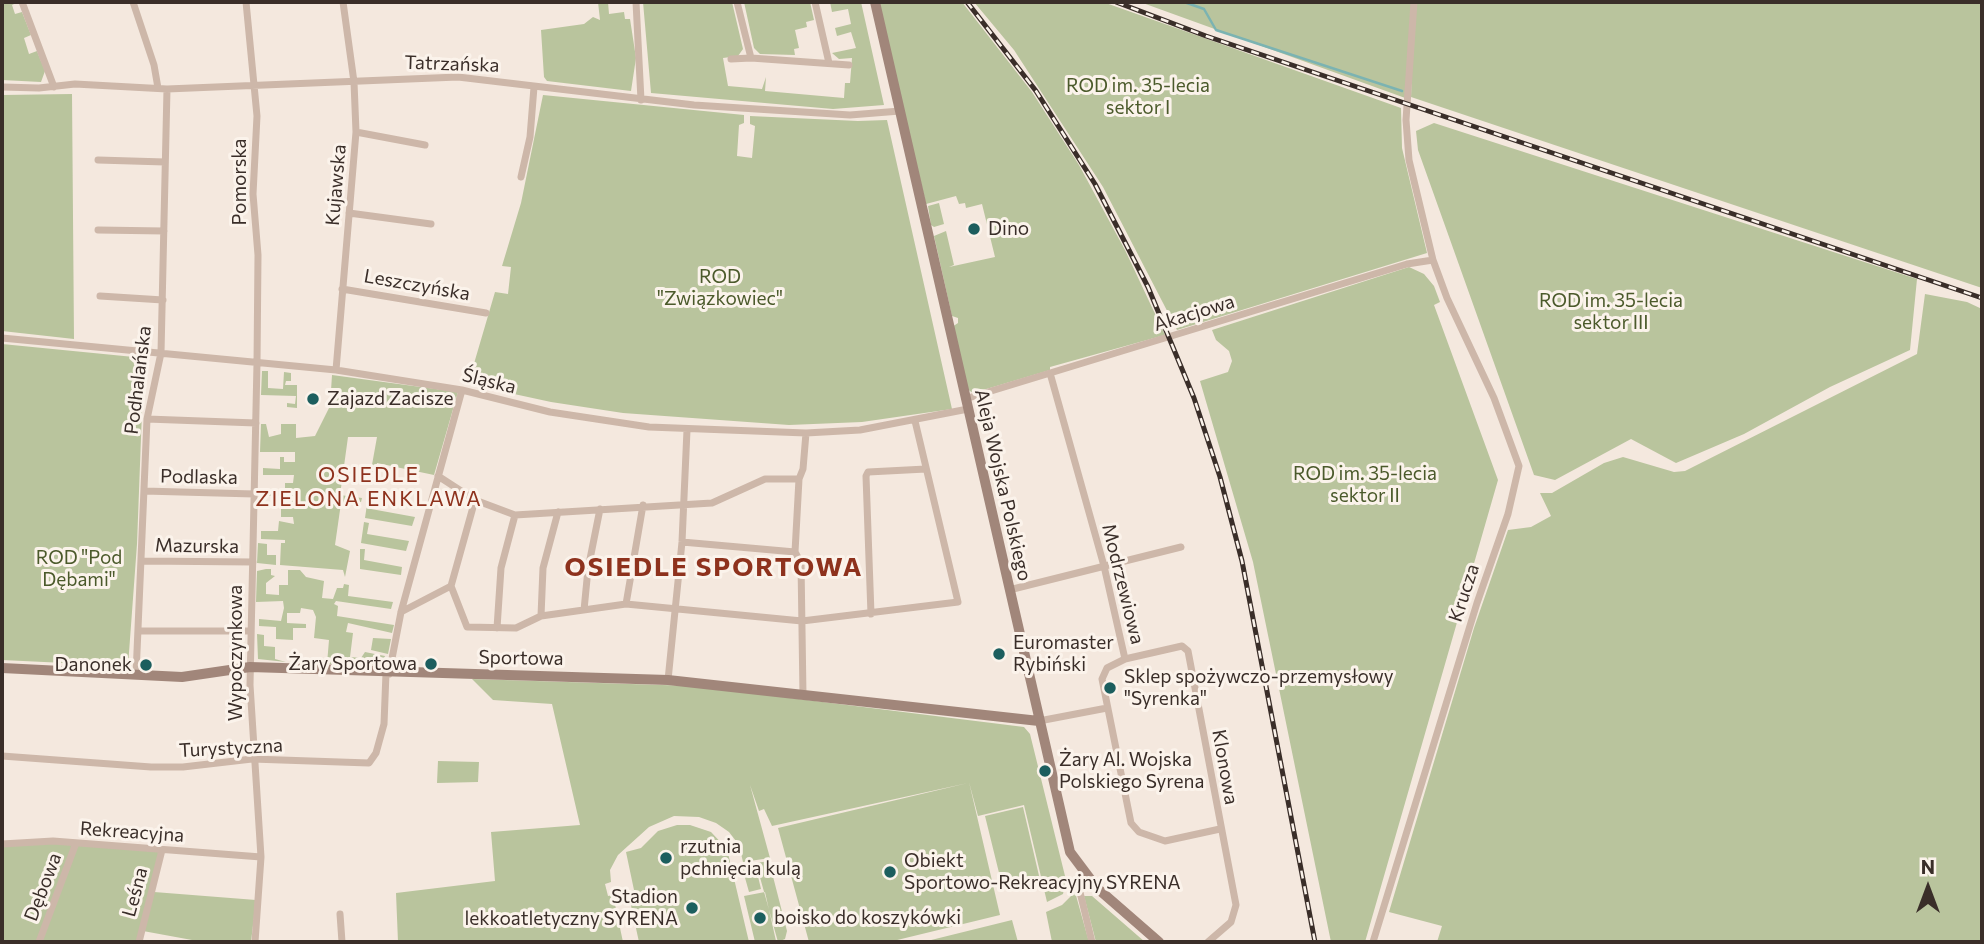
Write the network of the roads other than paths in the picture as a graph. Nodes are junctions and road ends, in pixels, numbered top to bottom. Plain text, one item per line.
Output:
1 (22, 2) edge
2 (133, 2) edge
3 (246, 2) edge
4 (343, 2) edge
5 (636, 2) edge
6 (737, 2) edge
7 (815, 2) edge
8 (875, 2) edge
9 (1414, 2) edge
10 (751, 58) junction
11 (731, 59) dead end
12 (829, 63) junction
13 (849, 65) dead end
14 (354, 82) junction
15 (256, 86) junction
16 (2, 87) edge
17 (54, 87) junction
18 (534, 87) junction
19 (158, 88) junction
20 (167, 89) junction
21 (641, 100) junction
22 (901, 111) junction
23 (356, 132) junction
24 (425, 145) dead end
25 (98, 160) dead end
26 (165, 162) junction
27 (520, 177) dead end
28 (349, 213) junction
29 (431, 224) dead end
30 (98, 230) dead end
31 (164, 231) junction
32 (1433, 260) junction
33 (342, 289) junction
34 (100, 296) dead end
35 (163, 300) junction
36 (486, 313) dead end
37 (2, 338) edge
38 (161, 353) junction
39 (257, 363) junction
40 (336, 370) junction
41 (1050, 373) junction
42 (462, 390) junction
43 (966, 404) junction
44 (146, 419) junction
45 (915, 421) junction
46 (256, 423) junction
47 (687, 430) junction
48 (806, 433) junction
49 (926, 469) junction
50 (438, 477) junction
51 (799, 479) junction
52 (144, 491) junction
53 (254, 494) junction
54 (475, 500) junction
55 (684, 504) junction
56 (643, 505) junction
57 (600, 509) junction
58 (558, 512) junction
59 (514, 515) junction
60 (682, 542) junction
61 (1181, 547) dead end
62 (795, 552) junction
63 (141, 561) junction
64 (253, 562) junction
65 (1104, 566) junction
66 (451, 586) junction
67 (1009, 590) junction
68 (625, 604) junction
69 (675, 609) junction
70 (584, 610) junction
71 (401, 612) junction
72 (871, 614) junction
73 (541, 616) junction
74 (802, 621) junction
75 (497, 628) junction
76 (139, 631) junction
77 (251, 631) junction
78 (1125, 659) junction
79 (250, 667) junction
80 (2, 668) edge
81 (387, 673) junction
82 (136, 675) junction
83 (668, 680) junction
84 (803, 695) junction
85 (1107, 708) junction
86 (1039, 721) junction
87 (2, 756) edge
88 (252, 759) junction
89 (1220, 829) junction
90 (76, 843) junction
91 (2, 844) edge
92 (162, 850) junction
93 (261, 857) junction
94 (1084, 875) junction
95 (340, 914) dead end
96 (39, 942) edge
97 (138, 942) edge
98 (255, 942) edge
99 (342, 942) edge
100 (1092, 942) edge
101 (1159, 942) edge
102 (1208, 942) edge
103 (1373, 942) edge

1 - 17 street
2 - 19 street
3 - 15 street, Pomorska
4 - 14 street, Kujawska
5 - 21 street
6 - 10 street
7 - 12 street
8 - 22 street, Aleja Wojska Polskiego
9 - 32 street, Krucza
10 - 11 street
10 - 12 street
12 - 13 street
14 - 15 street, Tatrzańska
14 - 18 street, Tatrzańska
14 - 23 street, Kujawska
15 - 20 street, Tatrzańska
15 - 39 street, Pomorska
16 - 17 street, Tatrzańska
17 - 19 street, Tatrzańska
18 - 21 street, Tatrzańska
18 - 27 street
19 - 20 street, Tatrzańska
20 - 26 street, Podhalańska
21 - 22 street, Tatrzańska
22 - 43 street, Aleja Wojska Polskiego
23 - 24 street
23 - 28 street, Kujawska
25 - 26 street
26 - 31 street, Podhalańska
28 - 29 street
28 - 33 street, Kujawska
30 - 31 street
31 - 35 street, Podhalańska
32 - 41 street, Akacjowa
32 - 103 street, Krucza
33 - 36 street, Leszczyńska
33 - 40 street, Kujawska
34 - 35 street
35 - 38 street, Podhalańska
37 - 38 street, Śląska
38 - 39 street, Śląska
38 - 44 street, Podhalańska
39 - 40 street, Śląska
39 - 46 street, Wypoczynkowa
40 - 42 street, Śląska
41 - 43 street, Akacjowa
41 - 65 street, Modrzewiowa
42 - 47 street, Śląska
42 - 50 street
43 - 45 street, Śląska
43 - 67 street, Aleja Wojska Polskiego
44 - 46 street
44 - 52 street, Podhalańska
45 - 48 street, Śląska
45 - 49 street
46 - 53 street, Wypoczynkowa
47 - 48 street, Śląska
47 - 55 street
48 - 51 street
49 - 72 street
49 - 72 street
50 - 54 street
50 - 71 street
51 - 55 street
51 - 62 street
52 - 53 street, Podlaska
52 - 63 street, Podhalańska
53 - 64 street, Wypoczynkowa
54 - 59 street
54 - 66 street
55 - 56 street
55 - 60 street
56 - 57 street
56 - 68 street
57 - 58 street
57 - 70 street
58 - 59 street
58 - 73 street
59 - 75 street
60 - 62 street
60 - 69 street
61 - 65 street
62 - 74 street
63 - 64 street, Mazurska
63 - 76 street, Podhalańska
64 - 77 street, Wypoczynkowa
65 - 67 street
65 - 78 street, Modrzewiowa
66 - 71 street
66 - 75 street
67 - 86 street, Aleja Wojska Polskiego
68 - 69 street
68 - 70 street
69 - 74 street
69 - 83 street
70 - 73 street
71 - 81 street
72 - 74 street
73 - 75 street
74 - 84 street
76 - 77 street
76 - 82 street, Podhalańska
77 - 79 street, Wypoczynkowa
78 - 85 street, Modrzewiowa
78 - 89 street, Klonowa
79 - 81 street, Sportowa
79 - 82 street, Sportowa
79 - 88 street, Wypoczynkowa
80 - 82 street, Sportowa
81 - 83 street, Sportowa
81 - 88 street, Turystyczna
83 - 84 street, Sportowa
84 - 86 street, Sportowa
85 - 86 street
85 - 89 street, Modrzewiowa
86 - 94 street, Aleja Wojska Polskiego
87 - 88 street, Turystyczna
88 - 93 street, Wypoczynkowa
89 - 102 street, Klonowa
90 - 91 street, Rekreacyjna
90 - 92 street, Rekreacyjna
90 - 96 street, Dębowa
92 - 93 street, Rekreacyjna
92 - 97 street, Leśna
93 - 98 street, Wypoczynkowa
94 - 100 street
94 - 101 street, Aleja Wojska Polskiego
95 - 99 street

